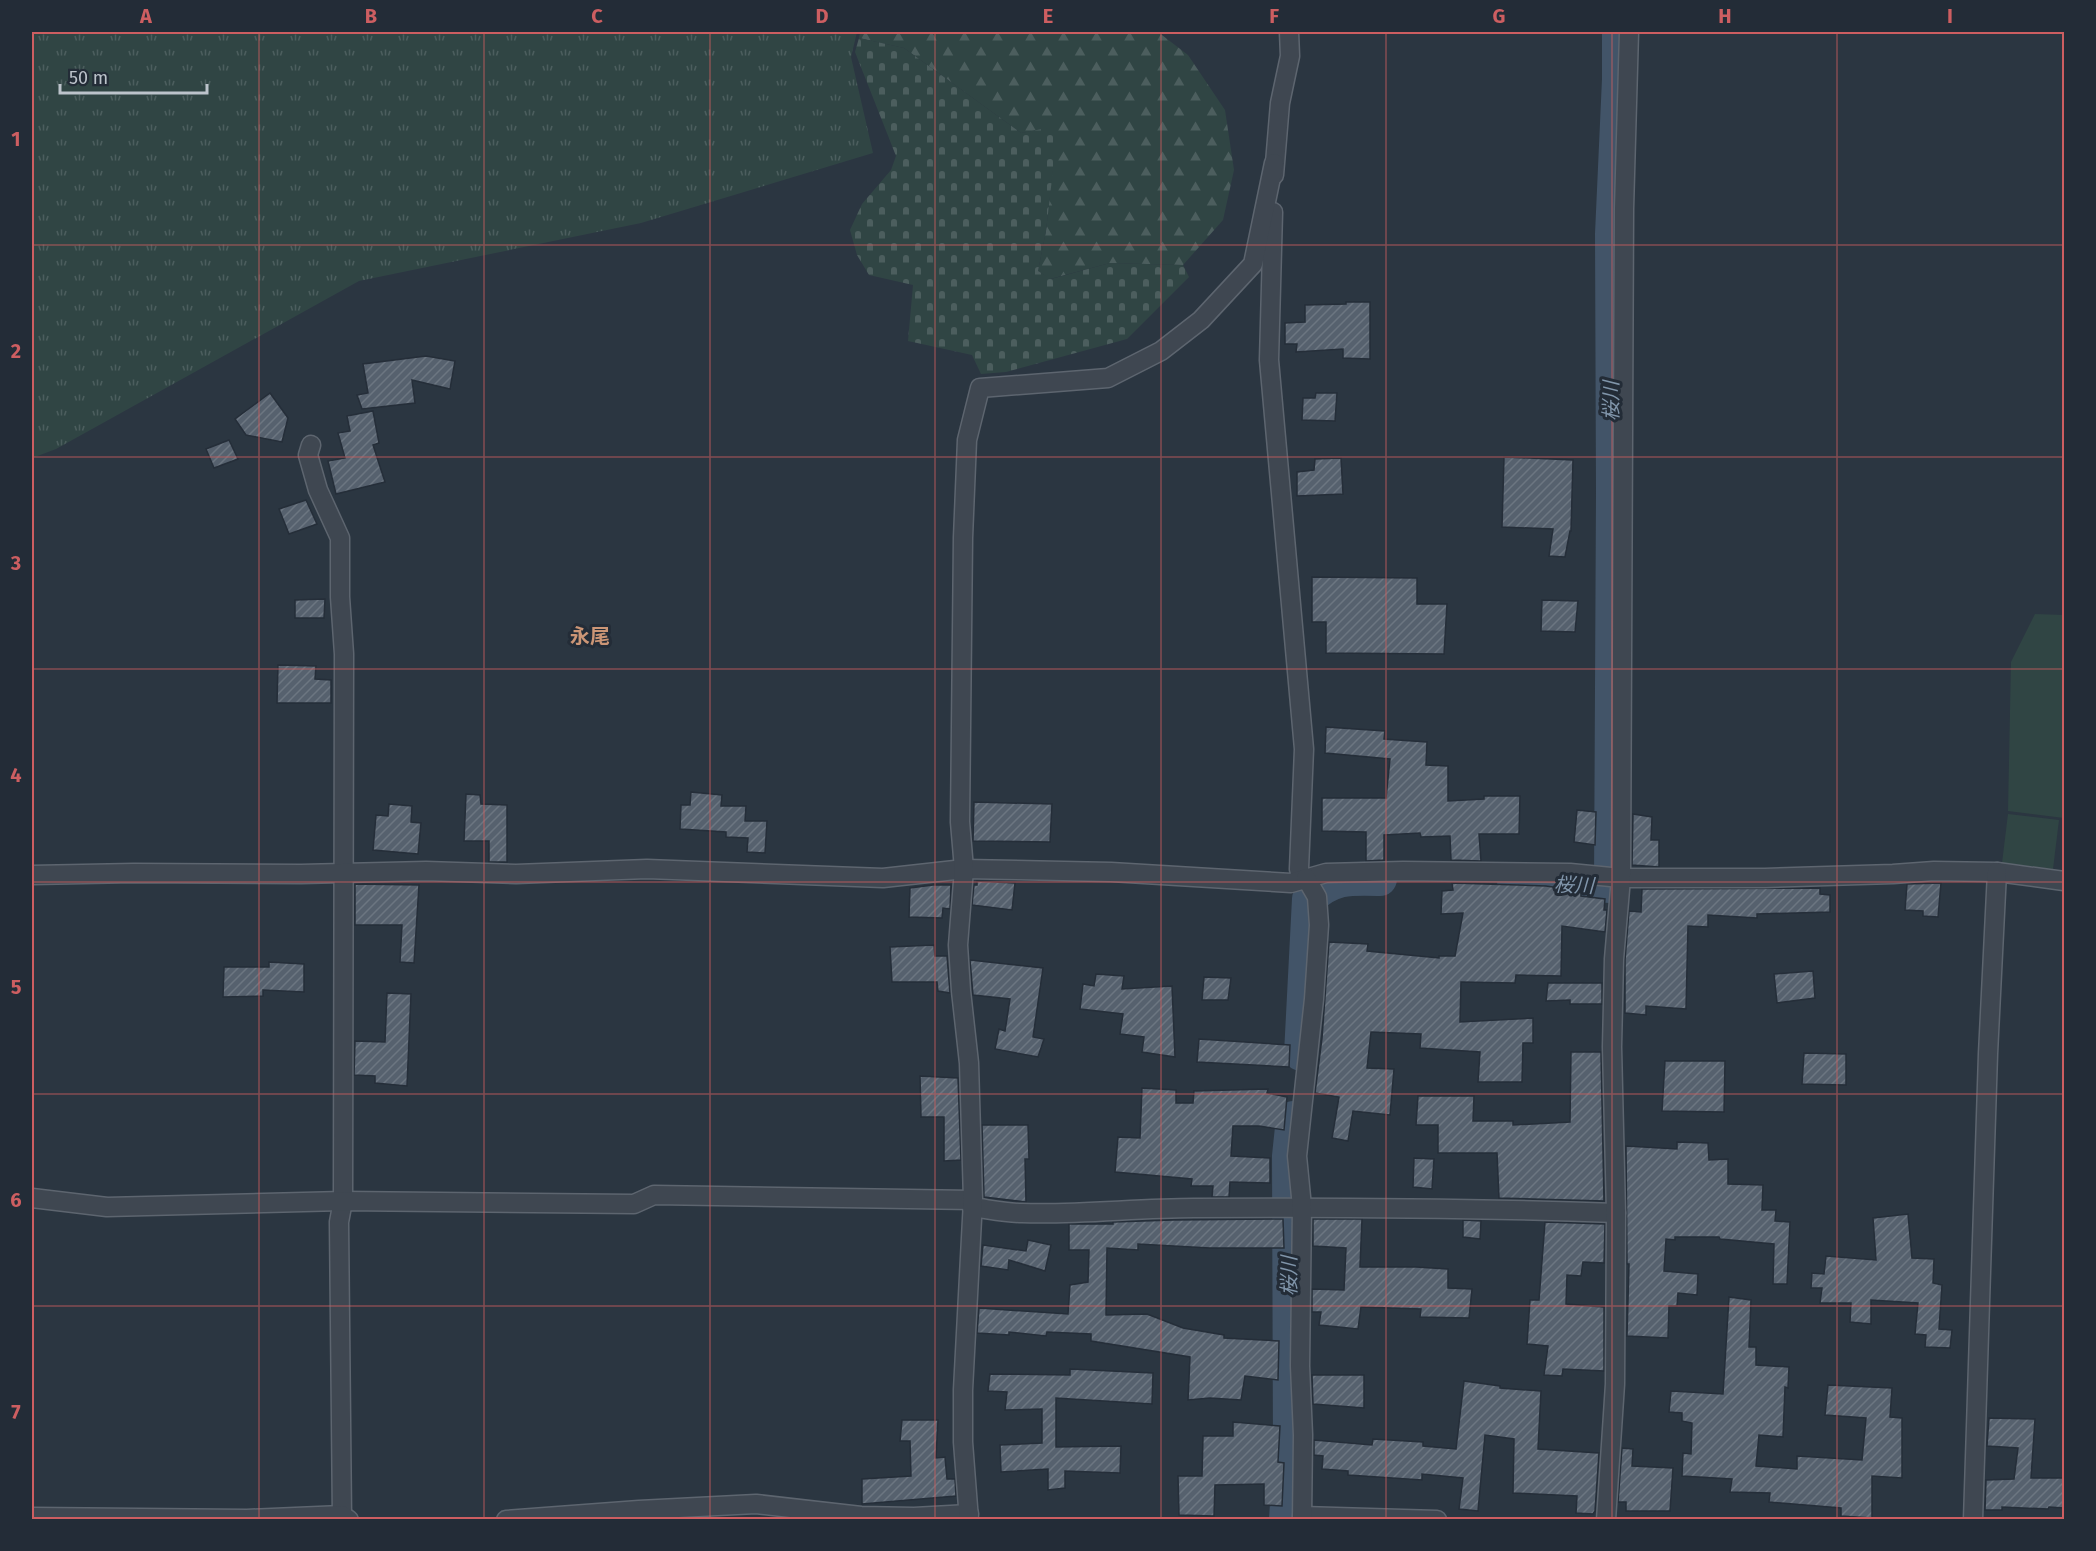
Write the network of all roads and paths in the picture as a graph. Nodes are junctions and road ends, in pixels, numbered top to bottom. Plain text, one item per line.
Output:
1 (1288, 32) edge
2 (1629, 32) edge
3 (1274, 163) junction
4 (311, 445) dead end
5 (964, 869) junction
6 (1997, 872) junction
7 (343, 873) junction
8 (32, 875) edge
9 (1614, 878) junction
10 (2064, 880) edge
11 (1309, 886) junction
12 (32, 1198) edge
13 (343, 1201) junction
14 (973, 1203) junction
15 (1293, 1207) junction
16 (1616, 1213) junction
17 (32, 1517) edge
18 (969, 1517) edge
19 (345, 1518) edge
20 (1302, 1518) edge
21 (506, 1520) edge
22 (1437, 1520) edge
23 (1606, 1520) edge
24 (1973, 1520) edge

1 - 3 street
2 - 9 street
3 - 5 street
3 - 11 street
4 - 7 street
5 - 7 street
5 - 11 street
5 - 14 street
6 - 9 street
6 - 10 street
6 - 24 street
7 - 8 street
7 - 13 street
9 - 11 street
9 - 16 street
11 - 15 street
12 - 13 street
13 - 14 street
13 - 19 street
14 - 15 street
14 - 18 street
15 - 16 street
15 - 20 street
16 - 23 street
17 - 19 street
18 - 21 street
20 - 22 street

